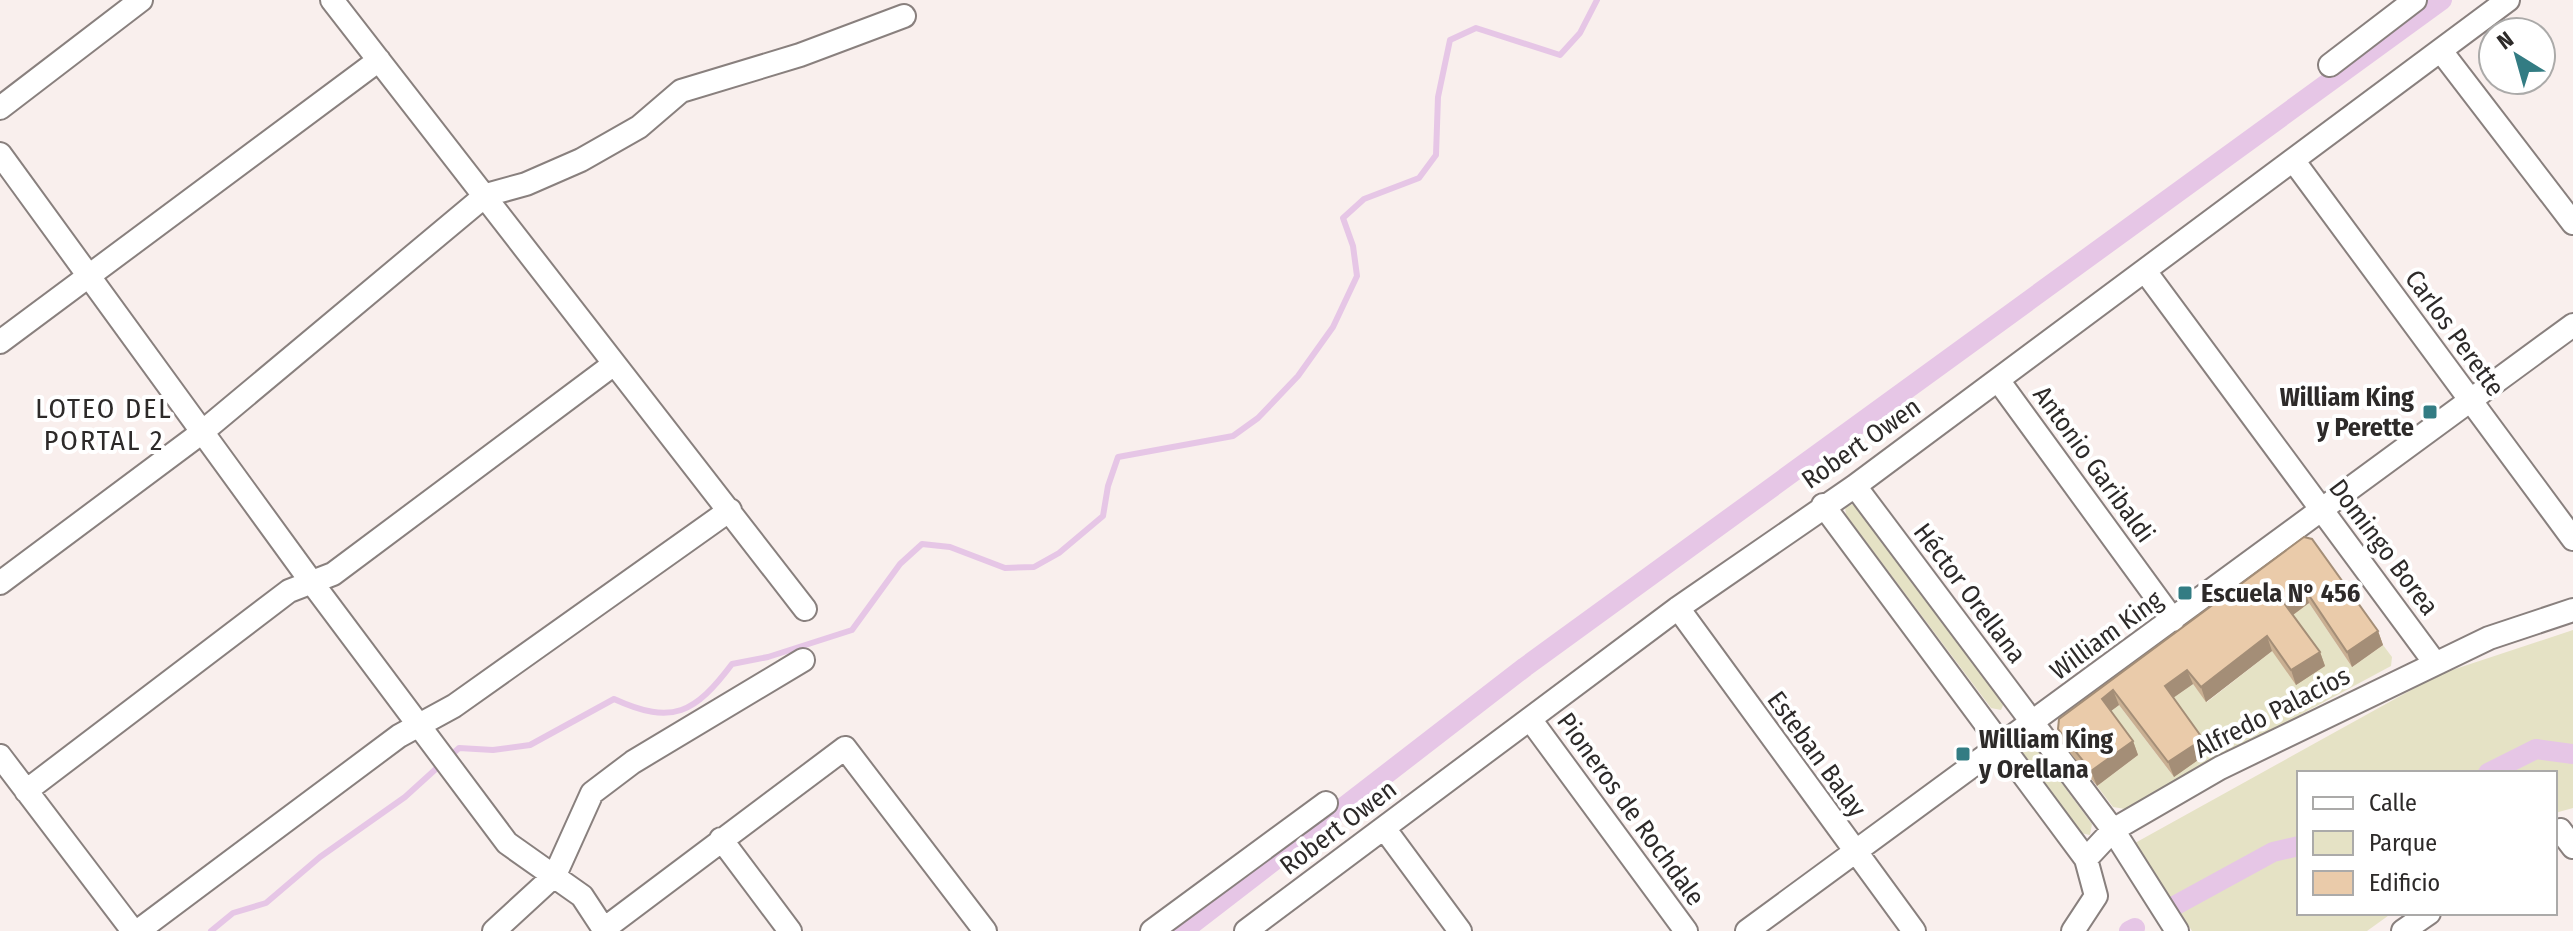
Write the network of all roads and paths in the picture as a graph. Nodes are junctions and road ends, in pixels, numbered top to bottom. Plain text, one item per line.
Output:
1 (141, 0) edge
2 (332, 0) edge
3 (2415, 0) edge
4 (2508, 0) edge
5 (904, 16) dead end
6 (2441, 51) junction
7 (379, 60) junction
8 (2330, 65) dead end
9 (0, 108) edge
10 (0, 154) edge
11 (2293, 160) junction
12 (486, 195) junction
13 (2573, 223) edge
14 (2145, 271) junction
15 (88, 273) junction
16 (2573, 325) edge
17 (0, 342) edge
18 (614, 364) junction
19 (1998, 380) junction
20 (2471, 401) junction
21 (201, 433) junction
22 (1855, 486) junction
23 (1823, 505) junction
24 (730, 510) junction
25 (2322, 511) junction
26 (2573, 539) edge
27 (310, 580) junction
28 (0, 583) edge
29 (1678, 608) junction
30 (805, 609) dead end
31 (2573, 610) edge
32 (2173, 620) junction
33 (803, 660) dead end
34 (2435, 663) junction
35 (1530, 719) junction
36 (2032, 723) junction
37 (424, 731) junction
38 (2001, 745) junction
39 (0, 756) edge
40 (26, 791) junction
41 (1326, 803) dead end
42 (1384, 828) junction
43 (2113, 830) junction
44 (721, 839) junction
45 (1854, 853) junction
46 (2086, 859) junction
47 (555, 875) junction
48 (2426, 915) edge
49 (605, 930) edge
50 (135, 931) edge
51 (494, 931) edge
52 (790, 931) edge
53 (985, 931) edge
54 (1152, 931) edge
55 (1246, 931) edge
56 (1460, 931) edge
57 (1686, 931) edge
58 (1747, 931) edge
59 (1914, 931) edge
60 (2073, 931) edge
61 (2177, 931) edge
62 (2403, 931) edge

1 - 9 street
2 - 7 street
3 - 8 street
4 - 6 street, Robert Owen
5 - 12 street
6 - 11 street, Robert Owen
6 - 13 street
7 - 12 street
7 - 15 street
10 - 15 street
11 - 14 street, Robert Owen
11 - 20 street, Carlos Perette
12 - 18 street
12 - 21 street
14 - 19 street, Robert Owen
14 - 25 street, Domingo Borea
15 - 17 street
15 - 21 street
16 - 20 street, William King
18 - 24 street
18 - 27 street
19 - 22 street, Robert Owen
19 - 32 street, Antonio Garibaldi
20 - 25 street, William King
20 - 26 street, Carlos Perette
21 - 27 street
21 - 28 street
22 - 23 street, Robert Owen
22 - 36 street, Héctor Orellana
23 - 29 street, Robert Owen
23 - 38 street
24 - 30 street
24 - 37 street
25 - 32 street, William King
25 - 34 street, Domingo Borea
27 - 37 street
27 - 40 street
29 - 35 street, Robert Owen
29 - 45 street, Esteban Balay
31 - 34 street, Alfredo Palacios
32 - 36 street, William King
33 - 47 street
34 - 43 street, Alfredo Palacios
35 - 42 street, Robert Owen
35 - 57 street, Pioneros de Rochdale
36 - 38 street, William King
36 - 43 street, Héctor Orellana
37 - 47 street
37 - 50 street
38 - 45 street, William King
38 - 46 street
39 - 40 street
40 - 50 street
41 - 54 street
42 - 55 street, Robert Owen
42 - 56 street
43 - 46 street, Alfredo Palacios
43 - 61 street, Héctor Orellana
44 - 49 street
44 - 52 street
44 - 53 street
45 - 58 street, William King
45 - 59 street, Esteban Balay
46 - 60 street
47 - 49 street
47 - 51 street
48 - 62 street

